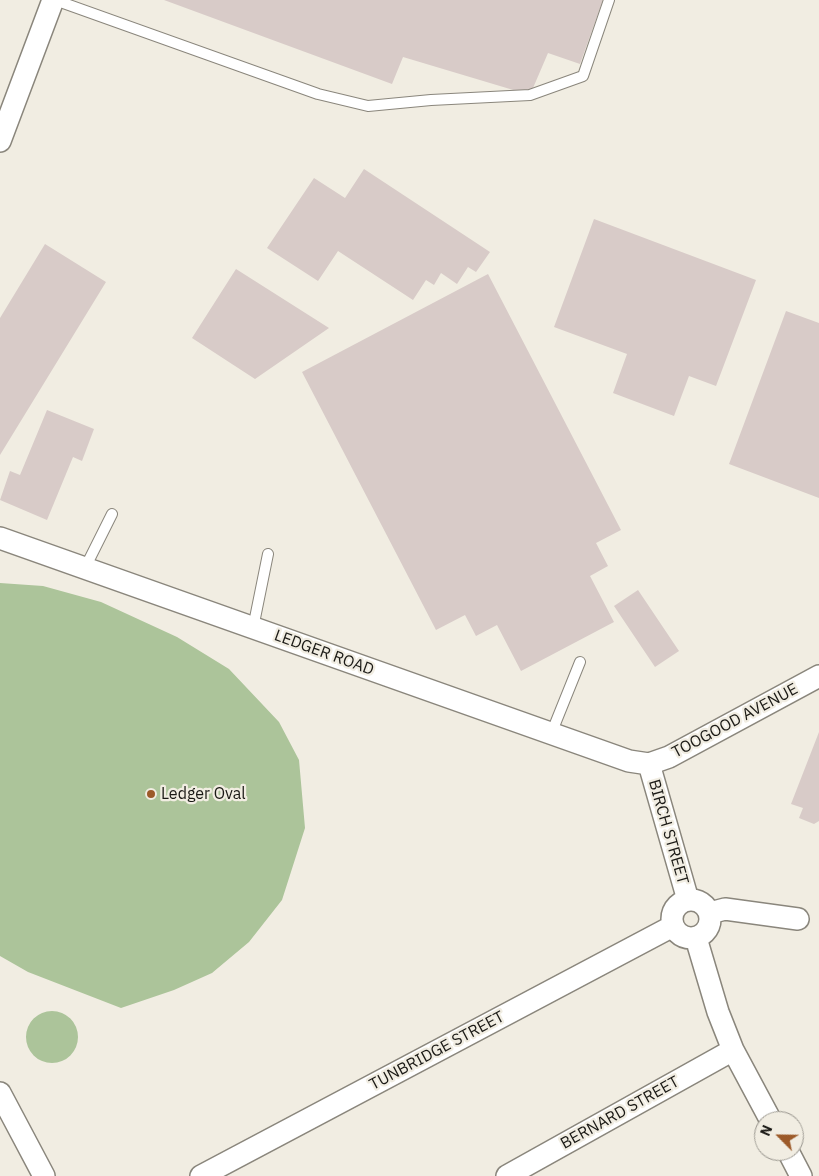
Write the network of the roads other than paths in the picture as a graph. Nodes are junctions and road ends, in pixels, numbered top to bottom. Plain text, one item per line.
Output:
1 (54, 0) edge
2 (609, 0) edge
3 (0, 141) edge
4 (112, 514) dead end
5 (0, 538) edge
6 (268, 554) dead end
7 (85, 568) junction
8 (252, 628) junction
9 (580, 662) dead end
10 (819, 676) edge
11 (551, 734) junction
12 (649, 764) junction
13 (688, 900) junction
14 (710, 912) junction
15 (798, 918) dead end
16 (673, 926) junction
17 (696, 938) junction
18 (733, 1050) junction
19 (0, 1093) edge
20 (766, 1111) edge
21 (793, 1161) edge
22 (44, 1176) edge
23 (201, 1176) edge
24 (507, 1176) edge
25 (801, 1176) edge

1 - 2 lane
1 - 3 street
4 - 7 lane
5 - 7 street, LEDGER ROAD
6 - 8 lane
7 - 8 street, LEDGER ROAD
8 - 11 street, LEDGER ROAD
9 - 11 lane
10 - 12 street, TOOGOOD AVENUE
11 - 12 street, LEDGER ROAD
12 - 13 street, BIRCH STREET
13 - 14 street
13 - 16 street
14 - 15 street
14 - 17 street
16 - 17 street
16 - 23 street, TUNBRIDGE STREET
17 - 18 street
18 - 20 street
18 - 24 street, BERNARD STREET
19 - 22 street
21 - 25 street

